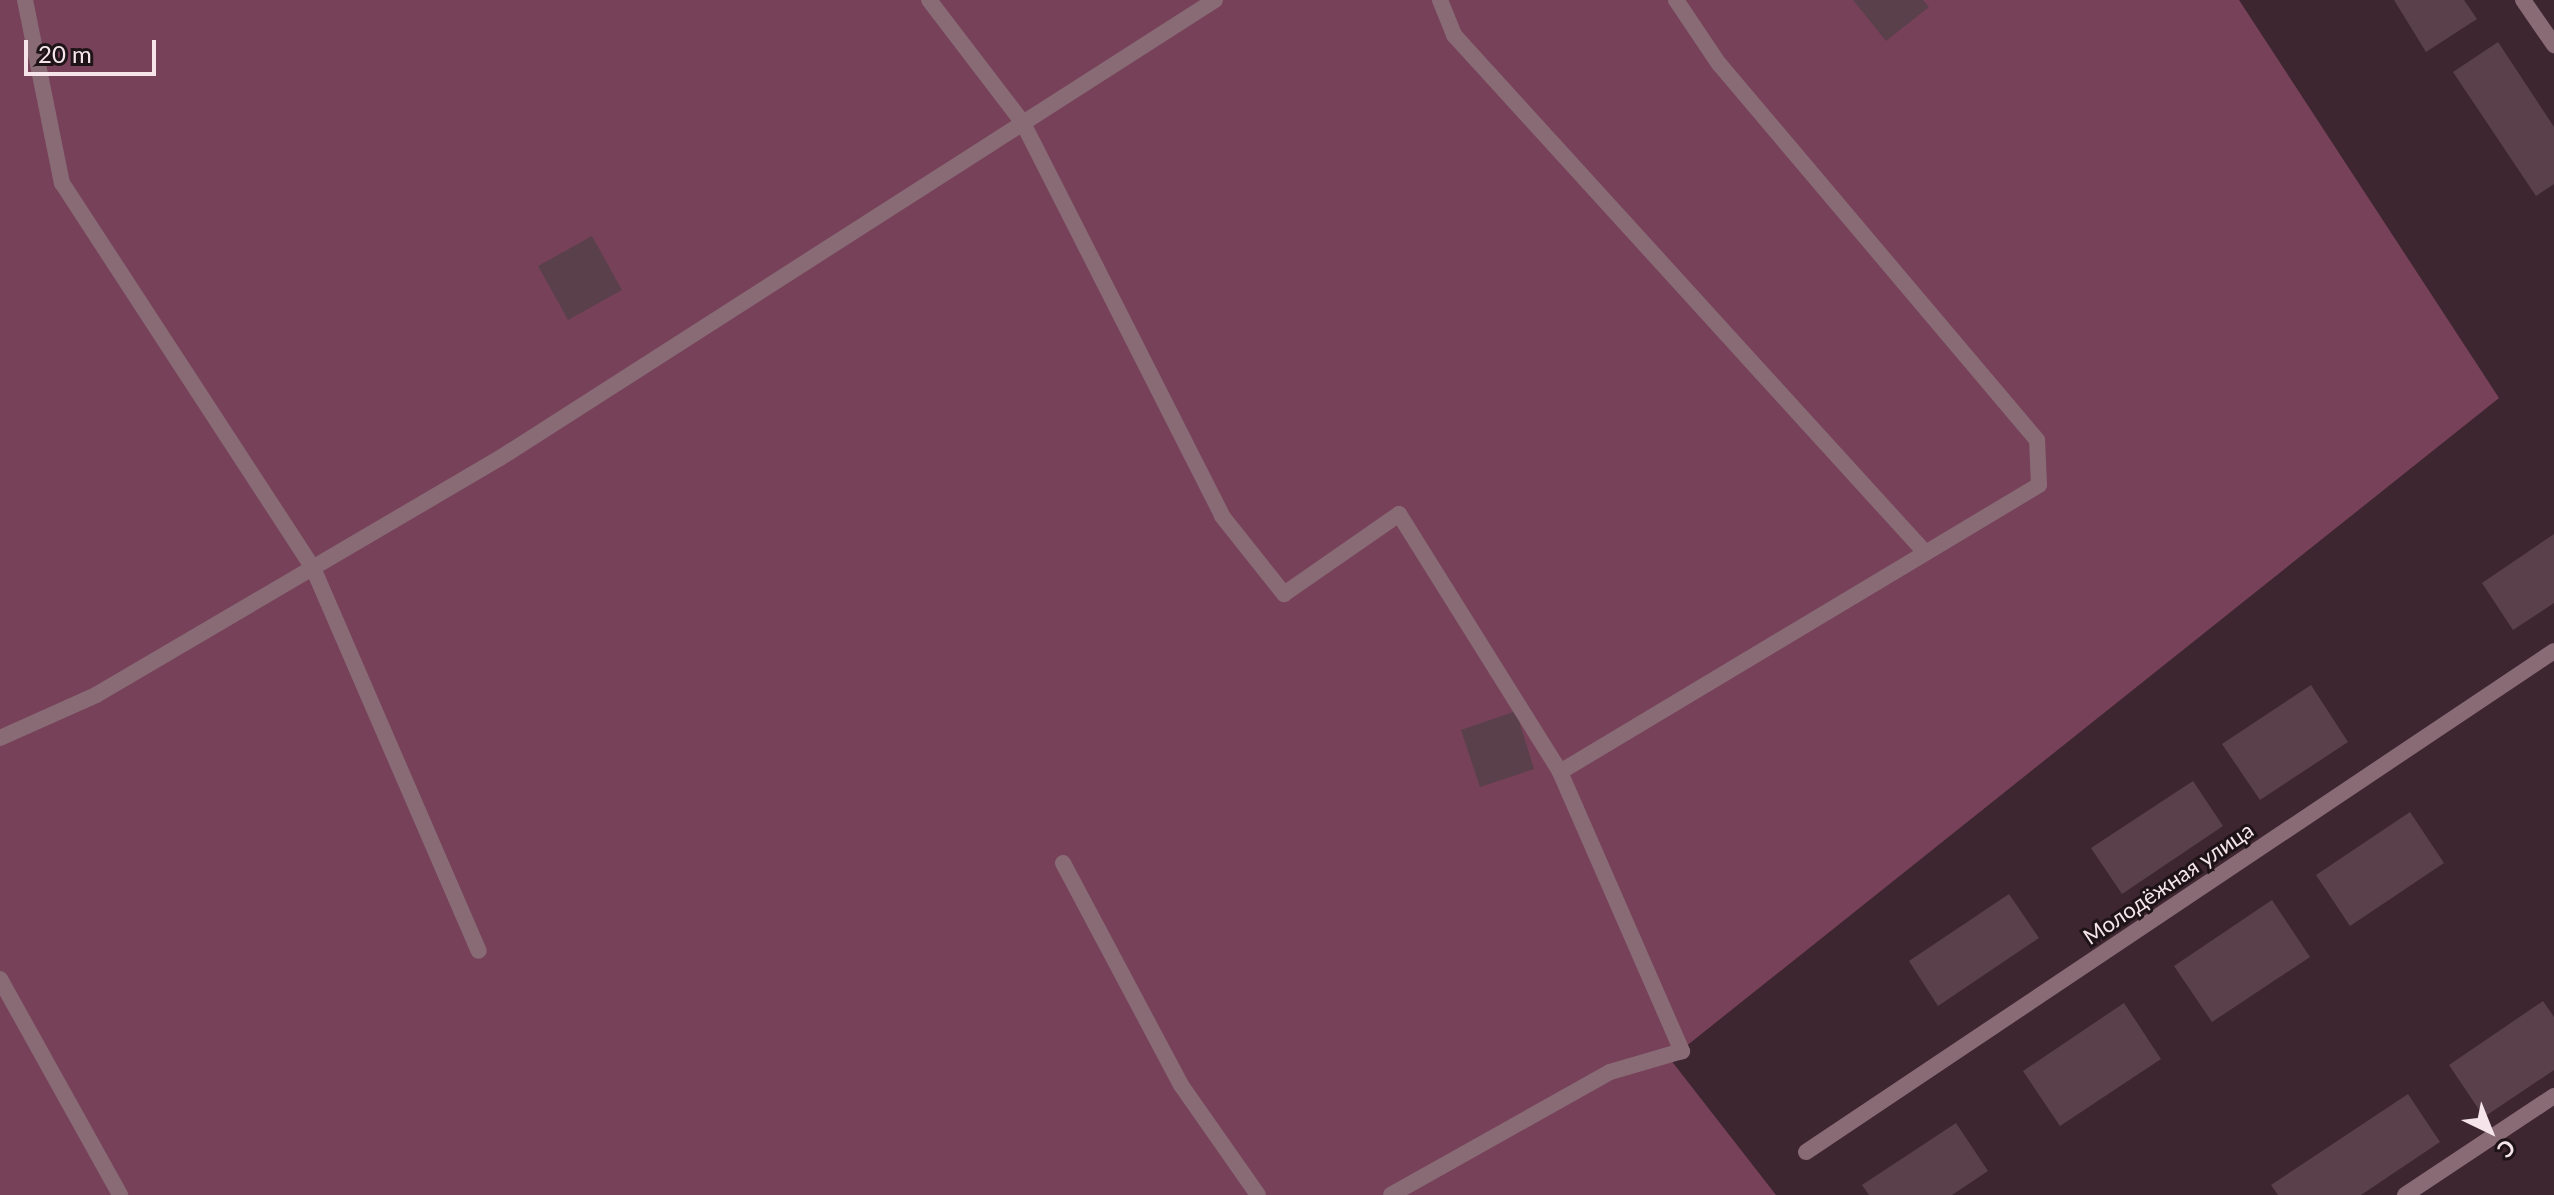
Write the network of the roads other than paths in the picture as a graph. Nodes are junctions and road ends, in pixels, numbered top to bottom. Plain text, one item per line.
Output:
1 (25, 0) edge
2 (929, 0) edge
3 (1215, 0) edge
4 (1440, 0) edge
5 (1676, 0) edge
6 (2523, 0) edge
7 (2554, 45) edge
8 (1023, 123) junction
9 (1922, 549) junction
10 (313, 568) junction
11 (2554, 651) edge
12 (0, 738) edge
13 (1560, 772) junction
14 (1063, 863) dead end
15 (479, 951) dead end
16 (0, 979) edge
17 (2554, 1096) edge
18 (1806, 1152) dead end
19 (120, 1195) edge
20 (1258, 1195) edge
21 (1391, 1195) edge
22 (2405, 1195) edge

1 - 10 street
2 - 8 street
3 - 8 street
4 - 9 street
5 - 9 street
6 - 7 street
8 - 10 street
8 - 13 street
9 - 13 street
10 - 12 street
10 - 15 street
11 - 18 street, Молодёжная улица
13 - 21 street
14 - 20 street
16 - 19 street
17 - 22 street

